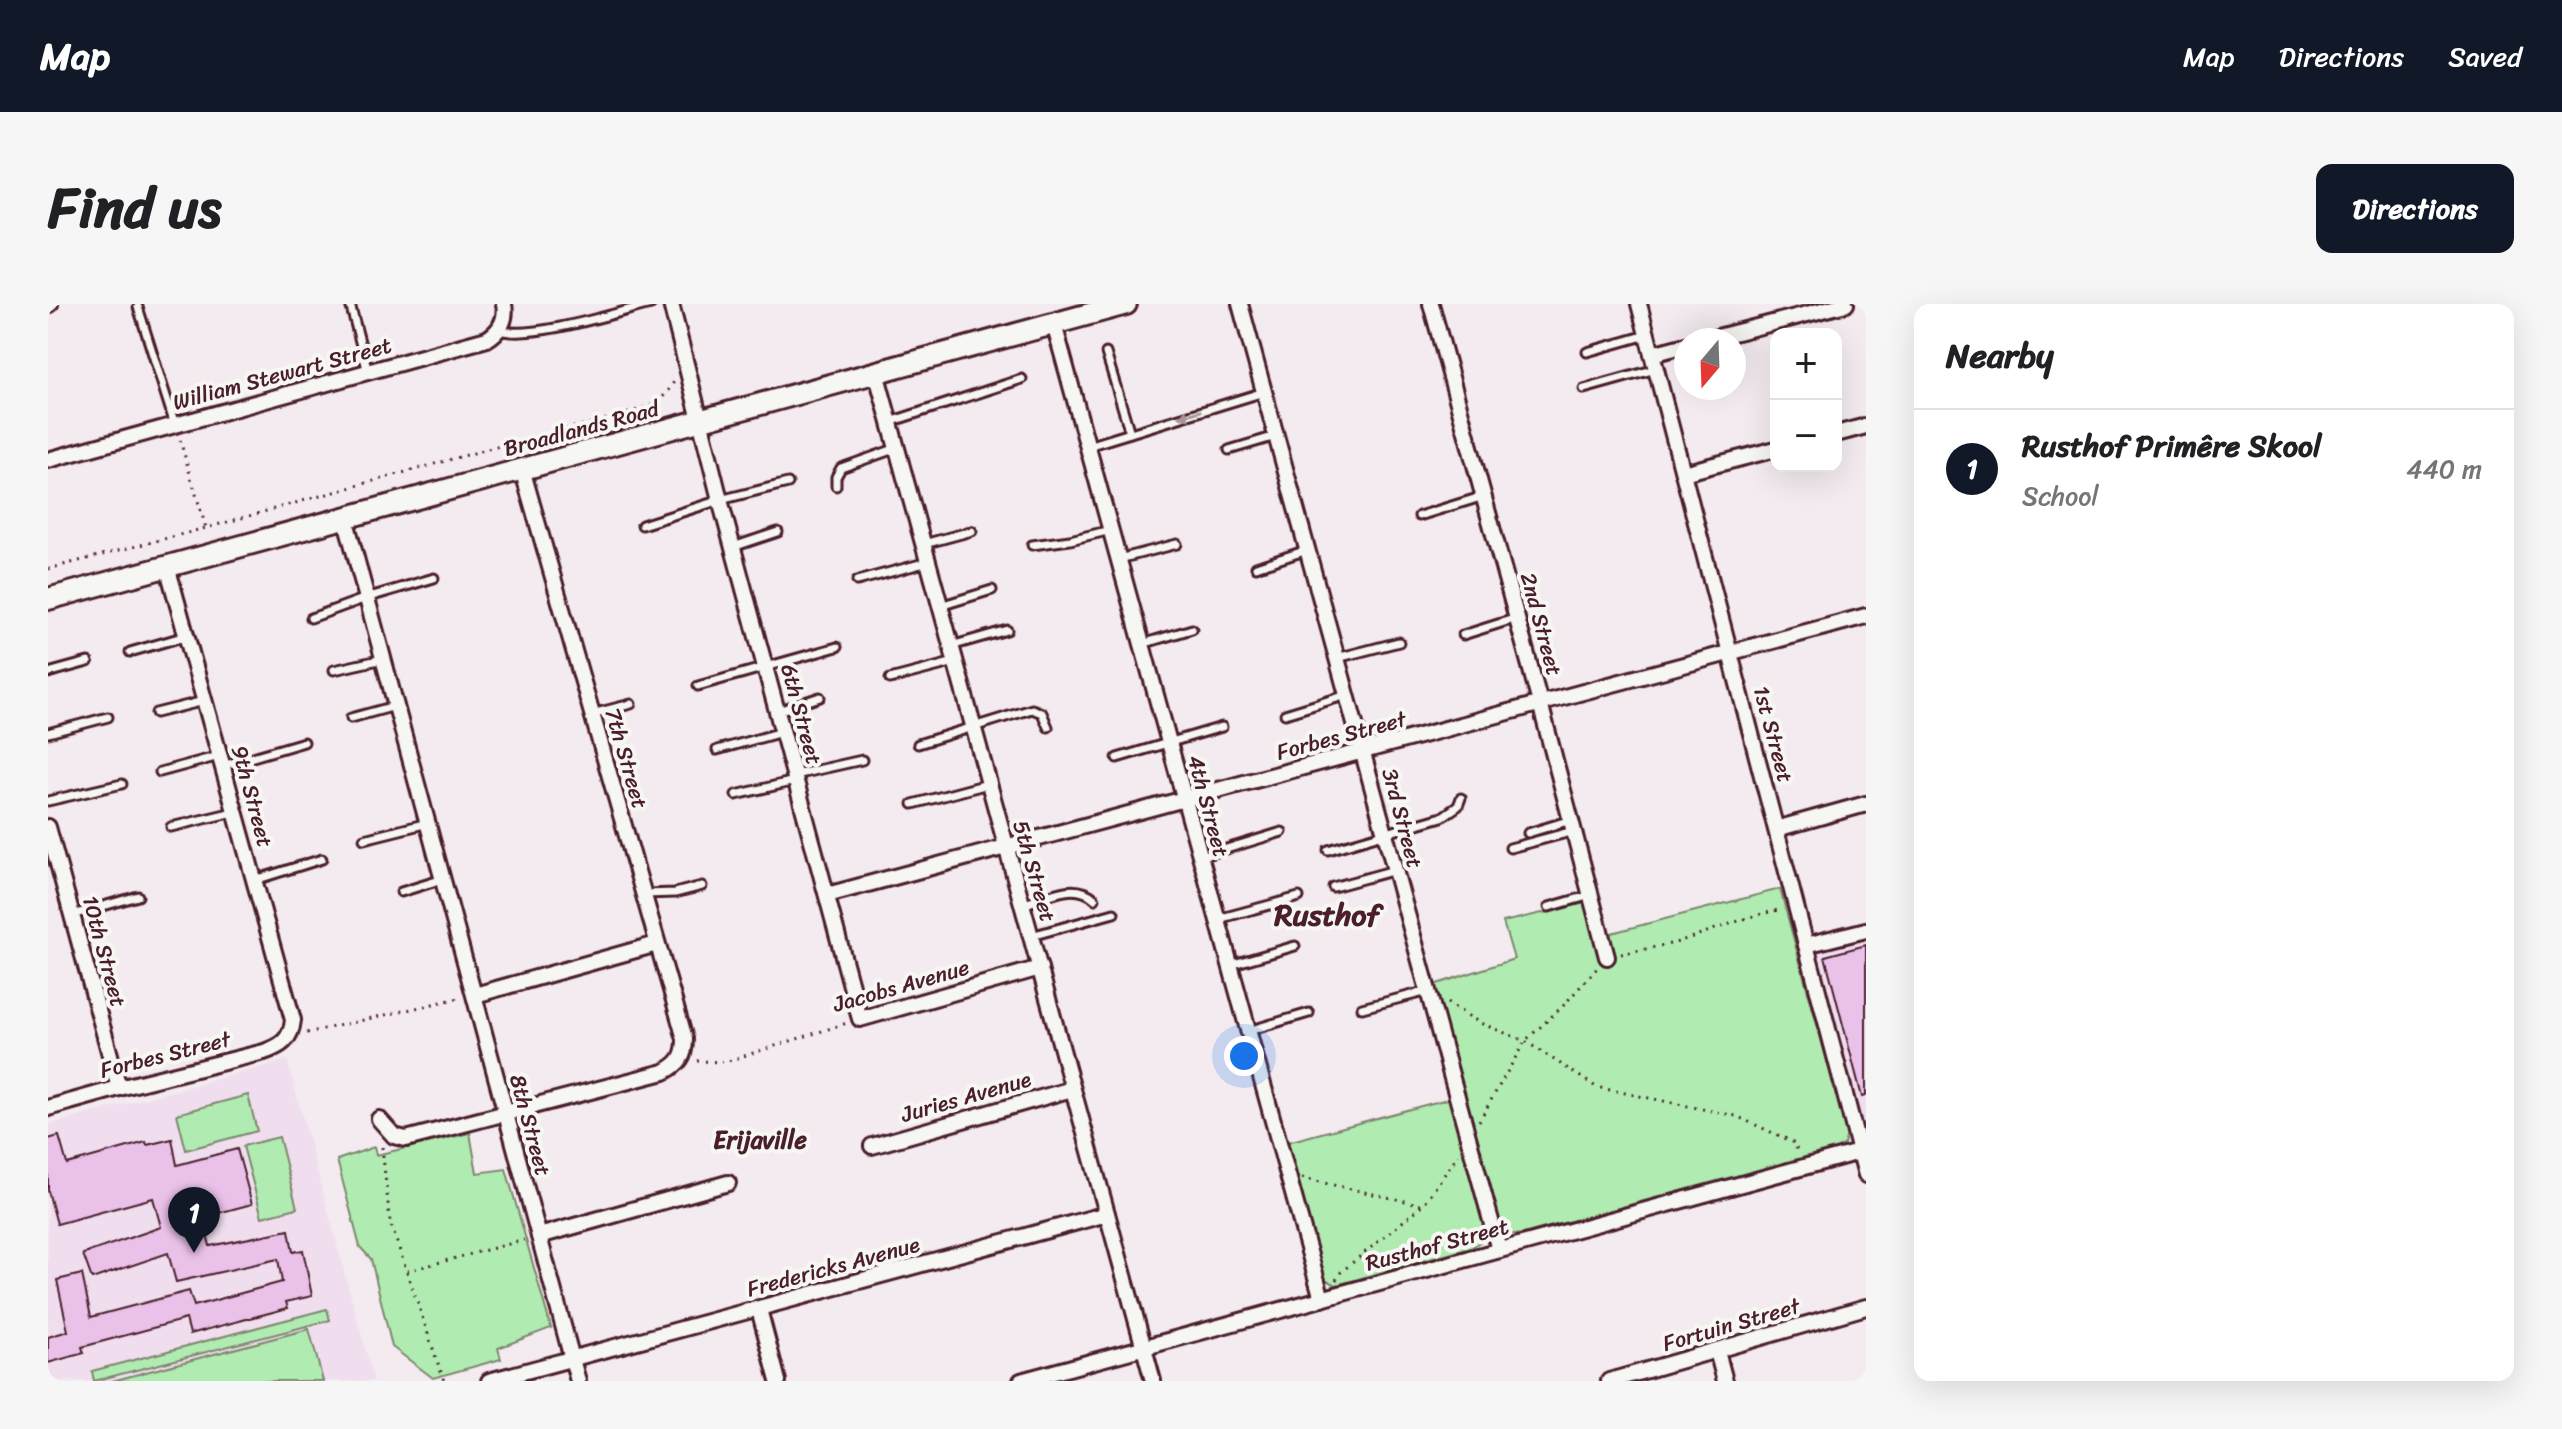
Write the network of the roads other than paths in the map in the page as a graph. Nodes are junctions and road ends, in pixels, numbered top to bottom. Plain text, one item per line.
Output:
1 (350, 304) edge
2 (504, 304) edge
3 (651, 304) edge
4 (671, 304) edge
5 (1126, 304) edge
6 (1240, 304) edge
7 (1431, 304) edge
8 (1639, 304) edge
9 (1837, 305) edge
10 (138, 307) dead end
11 (1054, 324) junction
12 (1746, 329) edge
13 (499, 330) junction
14 (1647, 335) junction
15 (1674, 348) edge
16 (1587, 352) dead end
17 (1106, 353) dead end
18 (1652, 354) junction
19 (1656, 369) junction
20 (368, 372) junction
21 (876, 372) junction
22 (1022, 379) dead end
23 (1584, 389) dead end
24 (1264, 392) junction
25 (700, 420) junction
26 (890, 422) junction
27 (175, 425) junction
28 (1866, 426) edge
29 (1842, 432) edge
30 (1130, 433) junction
31 (1276, 436) junction
32 (1088, 446) junction
33 (897, 448) junction
34 (1229, 450) dead end
35 (1770, 451) edge
36 (48, 460) edge
37 (522, 469) junction
38 (1683, 473) junction
39 (788, 483) dead end
40 (836, 486) dead end
41 (1484, 496) junction
42 (720, 500) junction
43 (1419, 516) dead end
44 (345, 517) junction
45 (642, 525) dead end
46 (1111, 530) junction
47 (972, 531) dead end
48 (778, 532) dead end
49 (923, 544) junction
50 (1177, 544) dead end
51 (1032, 545) dead end
52 (733, 547) junction
53 (1307, 550) junction
54 (1119, 559) junction
55 (928, 562) junction
56 (167, 566) junction
57 (1256, 567) dead end
58 (434, 578) dead end
59 (857, 581) dead end
60 (992, 590) dead end
61 (366, 598) junction
62 (48, 599) edge
63 (940, 606) junction
64 (1866, 616) edge
65 (311, 618) dead end
66 (1517, 618) junction
67 (1192, 629) dead end
68 (1007, 630) dead end
69 (1463, 635) dead end
70 (186, 636) junction
71 (1399, 642) dead end
72 (1142, 644) junction
73 (951, 646) junction
74 (837, 647) dead end
75 (130, 652) dead end
76 (1730, 652) junction
77 (1337, 658) junction
78 (383, 659) junction
79 (88, 662) dead end
80 (955, 662) junction
81 (767, 667) junction
82 (334, 670) dead end
83 (48, 673) edge
84 (890, 679) dead end
85 (698, 686) dead end
86 (1347, 695) junction
87 (820, 697) dead end
88 (204, 701) junction
89 (1540, 703) junction
90 (631, 704) dead end
91 (395, 706) junction
92 (778, 711) junction
93 (156, 713) dead end
94 (592, 714) junction
95 (1285, 714) dead end
96 (108, 717) dead end
97 (351, 718) dead end
98 (973, 727) junction
99 (1048, 727) dead end
100 (1222, 727) dead end
101 (784, 732) junction
102 (48, 733) edge
103 (304, 742) dead end
104 (1169, 743) junction
105 (918, 744) dead end
106 (717, 750) dead end
107 (1363, 752) junction
108 (1117, 758) dead end
109 (862, 760) dead end
110 (220, 761) junction
111 (160, 772) dead end
112 (796, 778) junction
113 (122, 784) dead end
114 (988, 784) junction
115 (736, 795) dead end
116 (1461, 798) dead end
117 (1185, 800) junction
118 (48, 801) edge
119 (913, 804) dead end
120 (1866, 804) edge
121 (234, 812) junction
122 (428, 823) junction
123 (1572, 825) junction
124 (48, 827) edge
125 (171, 827) dead end
126 (1776, 829) junction
127 (1282, 832) dead end
128 (1385, 833) junction
129 (1528, 833) dead end
130 (364, 839) dead end
131 (1006, 848) junction
132 (1510, 848) dead end
133 (1328, 850) dead end
134 (1200, 857) junction
135 (322, 859) dead end
136 (1395, 870) junction
137 (443, 879) junction
138 (253, 881) junction
139 (702, 886) dead end
140 (1333, 887) dead end
141 (401, 892) dead end
142 (643, 895) junction
143 (827, 895) junction
144 (1591, 895) junction
145 (138, 896) dead end
146 (1299, 897) dead end
147 (1095, 899) dead end
148 (1022, 905) junction
149 (1549, 907) dead end
150 (1114, 913) dead end
151 (72, 915) junction
152 (1218, 919) junction
153 (1866, 930) edge
154 (1031, 936) junction
155 (657, 944) junction
156 (1806, 945) junction
157 (1295, 946) dead end
158 (1607, 957) road end
159 (1230, 965) junction
160 (1040, 968) junction
161 (1428, 991) junction
162 (475, 995) junction
163 (1362, 1008) dead end
164 (1309, 1013) dead end
165 (860, 1019) joint
166 (1248, 1031) junction
167 (289, 1037) joint
168 (119, 1088) junction
169 (1072, 1089) junction
170 (48, 1108) edge
171 (504, 1113) junction
172 (379, 1119) road end
173 (872, 1146) dead end
174 (1863, 1151) edge
175 (1866, 1175) edge
176 (728, 1183) dead end
177 (1107, 1214) junction
178 (539, 1236) junction
179 (1499, 1250) junction
180 (1322, 1299) junction
181 (1866, 1307) edge
182 (759, 1309) junction
183 (1143, 1347) junction
184 (1717, 1351) junction
185 (571, 1360) junction
186 (489, 1381) edge
187 (578, 1381) edge
188 (778, 1381) edge
189 (1021, 1381) edge
190 (1153, 1381) edge
191 (1609, 1381) edge
192 (1725, 1381) edge

1 - 20 lane
2 - 13 street
3 - 13 lane
4 - 25 street, 6th Street
5 - 11 main road, Broadlands Road
6 - 24 street, 3rd Street
7 - 41 street, 2nd Street
8 - 14 street, 1st Street
9 - 12 street
10 - 27 lane
11 - 21 main road, Broadlands Road
11 - 32 street, 4th Street
13 - 20 street, William Stewart Street
14 - 16 lane
14 - 18 street, 1st Street
15 - 18 street
17 - 30 lane
18 - 19 street, 1st Street
19 - 23 lane
19 - 38 street, 1st Street
20 - 27 street, William Stewart Street
21 - 25 main road, Broadlands Road
21 - 26 street, 5th Street
22 - 26 lane
24 -> 30 lane
24 - 31 street, 3rd Street
25 - 37 main road, Broadlands Road
25 - 42 street, 6th Street
26 - 33 street, 5th Street
27 - 36 street, William Stewart Street
28 - 29 street
30 - 32 lane
31 - 34 lane
31 - 53 street, 3rd Street
32 - 46 street, 4th Street
33 - 40 lane
33 - 49 street, 5th Street
35 - 38 street
37 - 44 main road, Broadlands Road
37 - 94 street, 7th Street
38 - 76 street, 1st Street
39 - 42 lane
41 - 43 lane
41 - 66 street, 2nd Street
42 - 45 lane
42 - 52 street, 6th Street
44 - 56 main road, Broadlands Road
44 - 61 street, 8th Street
46 - 51 lane
46 - 54 street, 4th Street
47 - 49 lane
48 - 52 lane
49 - 55 street, 5th Street
50 - 54 lane
52 - 81 street, 6th Street
53 - 57 lane
53 - 77 street, 3rd Street
54 - 72 street, 4th Street
55 - 59 lane
55 - 63 street, 5th Street
56 - 62 main road, Broadlands Road
56 - 70 street, 9th Street
58 - 61 lane
60 - 63 lane
61 - 65 lane
61 - 78 street, 8th Street
63 - 73 street, 5th Street
64 - 76 street, Forbes Street
66 - 69 lane
66 - 89 street, 2nd Street
67 - 72 lane
68 - 73 lane
70 - 75 lane
70 - 88 street, 9th Street
71 - 77 lane
72 - 104 street, 4th Street
73 - 80 street, 5th Street
74 - 81 lane
76 - 89 street, Forbes Street
76 - 126 street, 1st Street
77 - 86 street, 3rd Street
78 - 82 lane
78 - 91 street, 8th Street
79 - 83 lane
80 - 84 lane
80 - 98 street, 5th Street
81 - 85 lane
81 - 92 street, 6th Street
86 - 95 lane
86 - 107 street, 3rd Street
87 - 92 lane
88 - 93 lane
88 - 110 street, 9th Street
89 - 107 street, Forbes Street
89 - 123 street, 2nd Street
90 - 94 lane
91 - 97 lane
91 - 122 street, 8th Street
92 - 101 street, 6th Street
94 - 142 street, 7th Street
96 - 102 lane
98 - 99 lane
98 - 105 lane
98 - 114 street, 5th Street
100 - 104 lane
101 - 106 lane
101 - 112 street, 6th Street
103 - 110 lane
104 - 108 lane
104 - 117 street, 4th Street
107 - 117 street, Forbes Street
107 - 128 street, 3rd Street
109 - 112 lane
110 - 111 lane
110 - 121 street, 9th Street
112 - 115 lane
112 - 143 street, 6th Street
113 - 118 lane
114 - 119 lane
114 - 131 street, 5th Street
116 - 128 lane
117 - 131 street, Forbes Street
117 - 134 street, 4th Street
120 - 126 street
121 - 125 lane
121 - 138 street, 9th Street
122 - 130 lane
122 - 137 street, 8th Street
123 - 129 lane
123 - 132 lane
123 - 144 street, 2nd Street
124 - 151 street, 10th Street
126 - 156 street, 1st Street
127 - 134 lane
128 - 133 lane
128 - 136 street, 3rd Street
131 - 143 street, Forbes Street
131 - 148 street, 5th Street
134 - 152 street, 4th Street
135 - 138 lane
136 - 140 lane
136 - 161 street, 3rd Street
137 - 141 lane
137 - 162 street, 8th Street
138 - 167 street, 9th Street
139 - 142 lane
142 - 155 street, 7th Street
143 - 165 street, 6th Street
144 - 149 lane
144 - 158 street, 2nd Street
145 - 151 lane
146 - 152 lane
147 - 148 lane
148 - 154 street, 5th Street
150 - 154 lane
151 - 168 street, 10th Street
152 - 159 street, 4th Street
153 - 156 street
154 - 160 street, 5th Street
155 - 162 street
155 - 171 street, 7th Street
156 - 174 street, 1st Street
157 - 159 lane
159 - 166 street, 4th Street
160 - 165 street, Jacobs Avenue
160 - 169 street, 5th Street
161 - 163 lane
161 - 179 street, 3rd Street
162 - 171 street, 8th Street
164 - 166 lane
166 - 180 street, 4th Street
167 - 168 street, Forbes Street
168 - 170 street, Forbes Street
169 - 173 street, Juries Avenue
169 - 177 street, 5th Street
171 - 172 street
171 - 178 street, 8th Street
174 - 175 street, 1st Street
174 - 179 street, Rusthof Street
176 - 178 street
177 - 182 street, Fredericks Avenue
177 - 183 street, 5th Street
178 - 185 street, 8th Street
179 - 180 street, Rusthof Street
180 - 183 street, Rusthof Street
181 - 184 street, Fortuin Street
182 - 185 street, Fredericks Avenue
182 - 188 street
183 - 189 street, Rusthof Street
183 - 190 street, 5th Street
184 - 191 street, Fortuin Street
184 - 192 street
185 - 186 street, Fredericks Avenue
185 - 187 street, 8th Street

